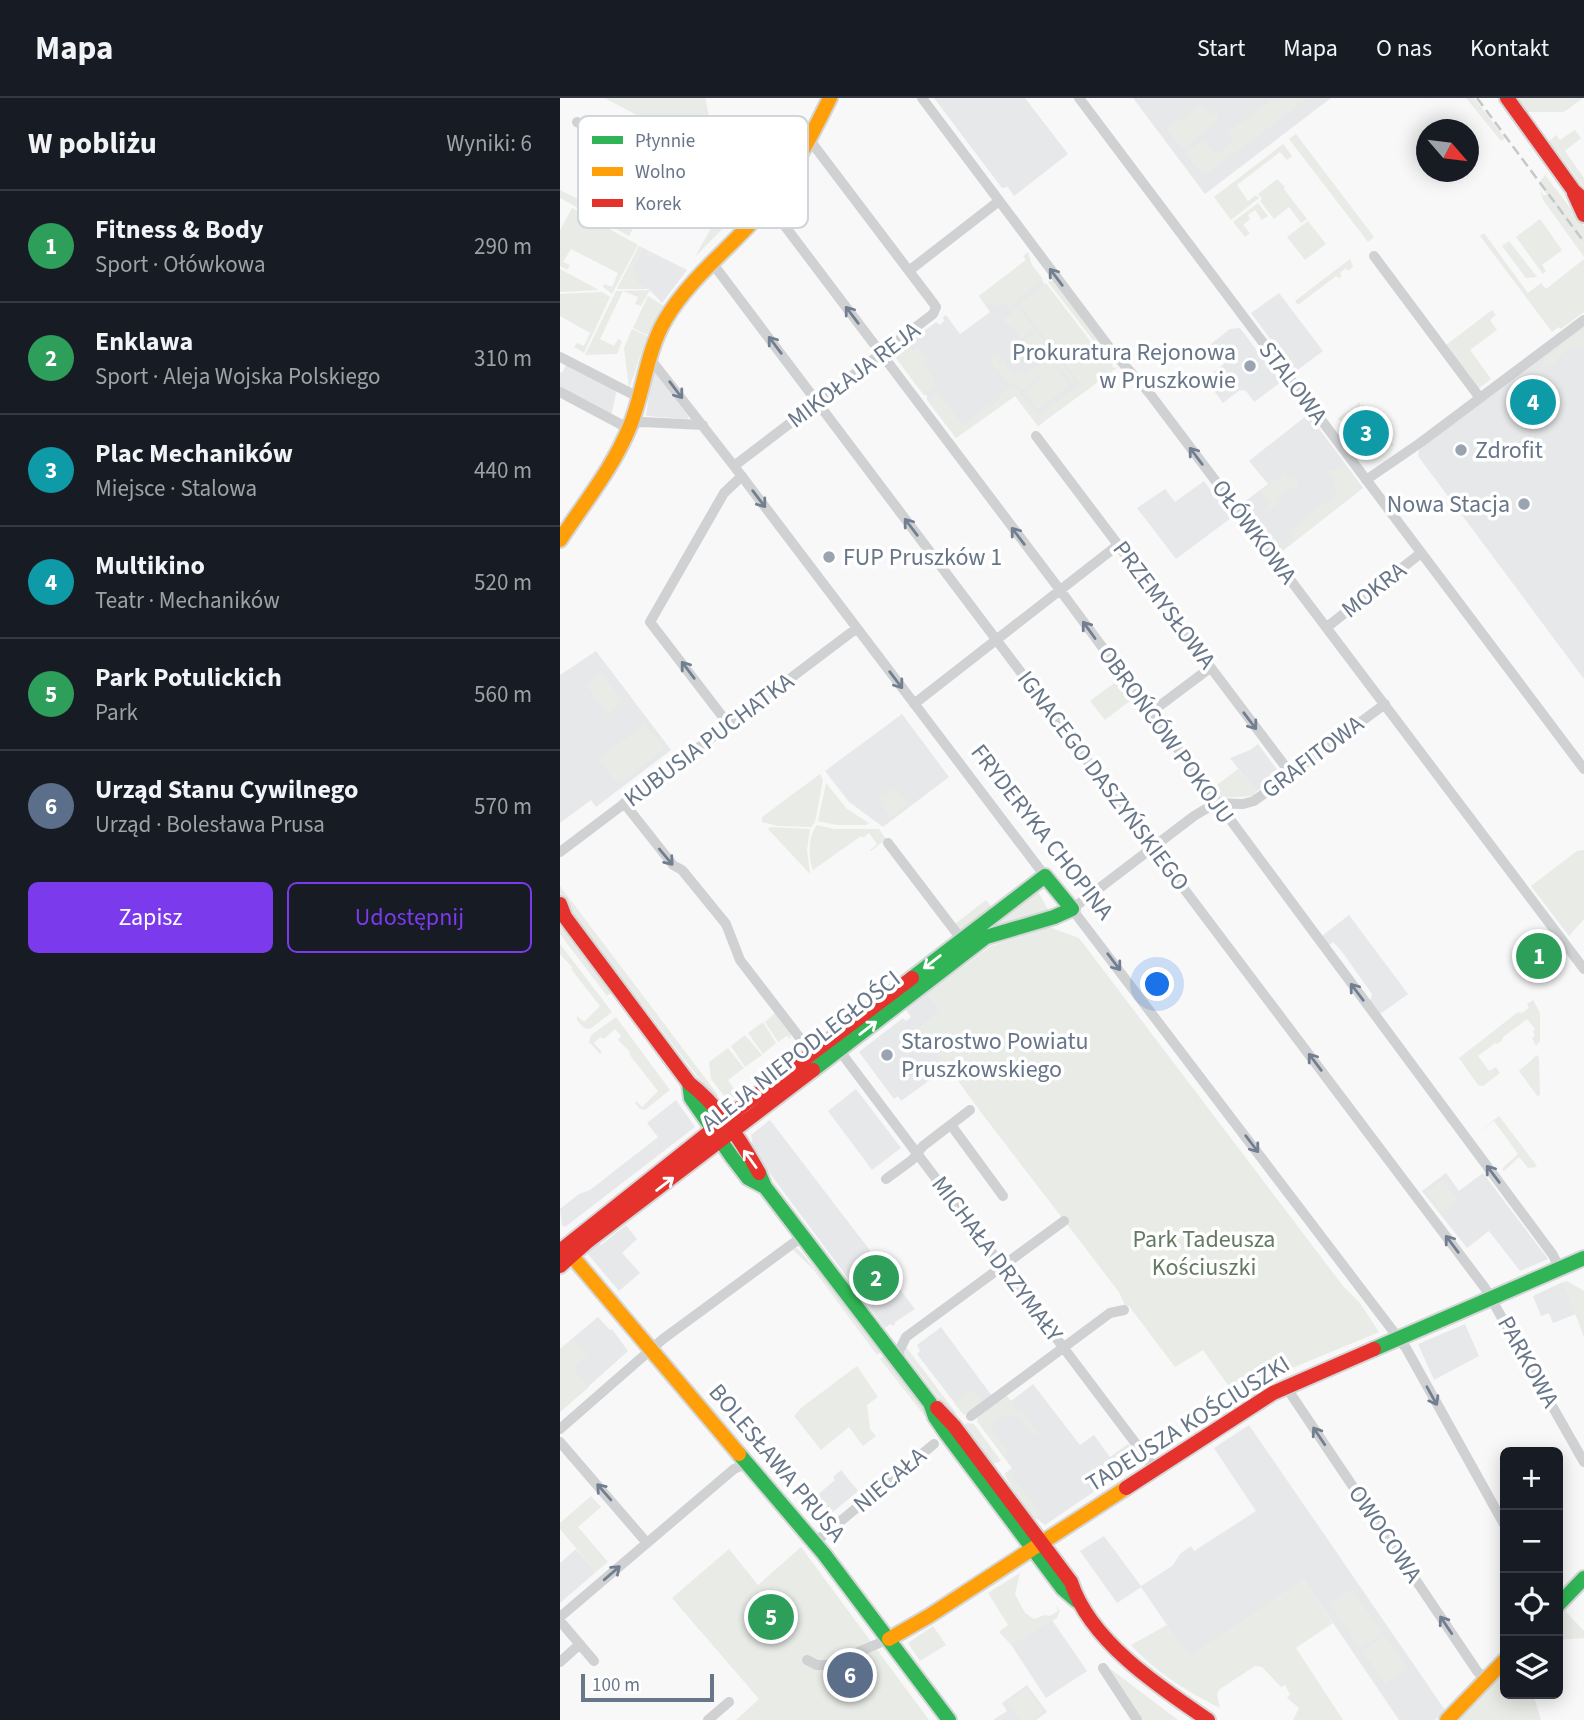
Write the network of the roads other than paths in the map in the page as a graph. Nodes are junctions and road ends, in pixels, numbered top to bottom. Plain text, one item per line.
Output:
1 (830, 98) edge
2 (922, 98) edge
3 (1079, 98) edge
4 (1507, 98) edge
5 (809, 139) joint
6 (1579, 196) edge
7 (999, 201) junction
8 (1584, 215) edge
9 (746, 228) edge
10 (786, 228) edge
11 (1374, 256) dead end
12 (713, 264) junction
13 (910, 270) junction
14 (1584, 320) edge
15 (881, 355) junction
16 (648, 356) junction
17 (560, 357) edge
18 (560, 392) edge
19 (638, 397) junction
20 (1480, 398) junction
21 (818, 402) junction
22 (631, 424) junction
23 (703, 425) junction
24 (1036, 436) dead end
25 (734, 466) junction
26 (742, 476) junction
27 (1366, 480) junction
28 (560, 540) edge
29 (1118, 545) junction
30 (1421, 553) junction
31 (1060, 590) junction
32 (1327, 627) junction
33 (857, 628) junction
34 (996, 640) junction
35 (1210, 668) junction
36 (914, 704) junction
37 (1385, 704) junction
38 (1150, 713) junction
39 (729, 724) junction
40 (1584, 769) edge
41 (1291, 774) junction
42 (624, 803) junction
43 (1216, 803) junction
44 (1239, 803) junction
45 (1231, 822) junction
46 (888, 843) dead end
47 (1152, 847) junction
48 (560, 852) edge
49 (1045, 876) junction
50 (1072, 909) junction
51 (562, 912) edge
52 (982, 932) junction
53 (962, 940) junction
54 (1584, 969) edge
55 (839, 1050) junction
56 (813, 1055) junction
57 (782, 1085) junction
58 (970, 1110) dead end
59 (951, 1125) junction
60 (723, 1131) junction
61 (917, 1153) junction
62 (886, 1179) dead end
63 (1003, 1196) dead end
64 (1064, 1221) dead end
65 (803, 1236) junction
66 (564, 1249) edge
67 (1584, 1258) edge
68 (560, 1266) edge
69 (1003, 1266) junction
70 (1584, 1267) edge
71 (1564, 1268) junction
72 (1493, 1298) junction
73 (1124, 1310) dead end
74 (1397, 1338) junction
75 (1063, 1347) junction
76 (652, 1349) junction
77 (900, 1362) junction
78 (1286, 1387) junction
79 (971, 1416) dead end
80 (560, 1429) edge
81 (560, 1441) edge
82 (934, 1444) dead end
83 (1584, 1462) edge
84 (752, 1468) junction
85 (1155, 1469) junction
86 (1500, 1518) edge
87 (647, 1543) junction
88 (814, 1543) junction
89 (1037, 1546) junction
90 (1581, 1586) edge
91 (1563, 1601) edge
92 (560, 1619) edge
93 (889, 1640) junction
94 (580, 1644) junction
95 (807, 1660) dead end
96 (594, 1661) dead end
97 (560, 1662) edge
98 (1500, 1665) edge
99 (1103, 1668) dead end
100 (1486, 1680) junction
101 (729, 1702) dead end
102 (708, 1720) edge
103 (949, 1720) edge
104 (1137, 1720) edge
105 (1208, 1720) edge
106 (1447, 1720) edge

1 - 5 street
2 - 7 street, OŁÓWKOWA
3 - 27 street, STALOWA
4 - 6 street
5 - 13 street, MIKOŁAJA REJA
6 - 8 street
7 - 13 street
32 -> 7 street, OŁÓWKOWA
9 - 12 street
15 -> 10 street, OBROŃCÓW POKOJU
11 - 20 street
12 - 16 street
21 -> 12 street, IGNACEGO DASZYŃSKIEGO
13 - 15 street, MIKOŁAJA REJA
14 - 20 street
15 - 21 street, MIKOŁAJA REJA
31 -> 15 street, OBROŃCÓW POKOJU
16 - 19 street
16 -> 23 street, FRYDERYKA CHOPINA
17 - 19 street
18 - 22 street
19 - 22 street
20 - 27 street
21 - 25 street, MIKOŁAJA REJA
34 -> 21 street, IGNACEGO DASZYŃSKIEGO
22 - 23 street
22 - 28 street
23 - 25 street, FRYDERYKA CHOPINA
24 - 29 street, PRZEMYSŁOWA
25 - 26 street, FRYDERYKA CHOPINA
26 -> 33 street, FRYDERYKA CHOPINA
39 -> 26 street
27 - 30 street, STALOWA
29 - 31 street
29 - 35 street, PRZEMYSŁOWA
30 - 32 street, MOKRA
30 - 40 street, STALOWA
31 - 34 street
38 -> 31 street, OBROŃCÓW POKOJU
32 - 37 street, OŁÓWKOWA
33 -> 36 street, FRYDERYKA CHOPINA
33 - 39 street, KUBUSIA PUCHATKA
34 - 36 street
34 - 47 street, IGNACEGO DASZYŃSKIEGO
35 - 38 street
35 -> 41 street, PRZEMYSŁOWA
36 - 49 street, FRYDERYKA CHOPINA
37 - 41 street, GRAFITOWA
37 - 54 street, OŁÓWKOWA
38 - 43 street, OBROŃCÓW POKOJU
39 - 42 street, KUBUSIA PUCHATKA
41 - 44 street, GRAFITOWA
42 - 48 street, KUBUSIA PUCHATKA
42 -> 56 street
43 - 44 street, GRAFITOWA
43 - 45 street, OBROŃCÓW POKOJU
43 - 47 street
44 - 45 street, GRAFITOWA
71 -> 45 street, OBROŃCÓW POKOJU
46 - 53 street
47 - 50 street
72 -> 47 street, IGNACEGO DASZYŃSKIEGO
49 - 50 street, FRYDERYKA CHOPINA
49 - 52 street, ALEJA NIEPODLEGŁOŚCI
50 - 52 street, ALEJA NIEPODLEGŁOŚCI
50 -> 74 street, FRYDERYKA CHOPINA
51 - 60 street
52 - 53 street, ALEJA NIEPODLEGŁOŚCI
55 -> 52 street, ALEJA NIEPODLEGŁOŚCI
53 -> 56 street, ALEJA NIEPODLEGŁOŚCI
55 - 57 street, ALEJA NIEPODLEGŁOŚCI
55 - 61 street, MICHAŁA DRZYMAŁY
56 - 57 street, ALEJA NIEPODLEGŁOŚCI
57 - 60 street, ALEJA NIEPODLEGŁOŚCI
58 - 59 street
59 - 61 street
59 - 63 street
60 - 65 street
60 - 66 street, ALEJA NIEPODLEGŁOŚCI
61 - 62 street
61 - 69 street, MICHAŁA DRZYMAŁY
64 - 69 street
65 - 76 street
65 - 77 street
66 - 68 street, ALEJA NIEPODLEGŁOŚCI
66 - 76 street, BOLESŁAWA PRUSA
67 - 71 street, TADEUSZA KOŚCIUSZKI
69 - 75 street, MICHAŁA DRZYMAŁY
69 - 77 street
70 - 71 street, TADEUSZA KOŚCIUSZKI
71 - 72 street, TADEUSZA KOŚCIUSZKI
72 - 74 street, TADEUSZA KOŚCIUSZKI
72 - 83 street, PARKOWA
73 - 75 street
74 - 78 street, TADEUSZA KOŚCIUSZKI
74 -> 86 street, FRYDERYKA CHOPINA
75 - 79 street
75 - 85 street, MICHAŁA DRZYMAŁY
76 - 80 street
76 - 84 street, BOLESŁAWA PRUSA
77 - 89 street
78 - 85 street, TADEUSZA KOŚCIUSZKI
100 -> 78 street, OWOCOWA
87 -> 81 street
82 - 88 street, NIECAŁA
84 - 87 street
84 - 88 street, BOLESŁAWA PRUSA
85 - 89 street, TADEUSZA KOŚCIUSZKI
92 -> 87 street
88 - 93 street, BOLESŁAWA PRUSA
89 - 93 street, TADEUSZA KOŚCIUSZKI
89 - 105 street
90 - 91 street
92 - 94 street
93 - 95 street
93 - 103 street, BOLESŁAWA PRUSA
94 - 96 street
94 - 97 street
98 - 100 street
99 - 104 street
100 - 106 street
101 - 102 street

